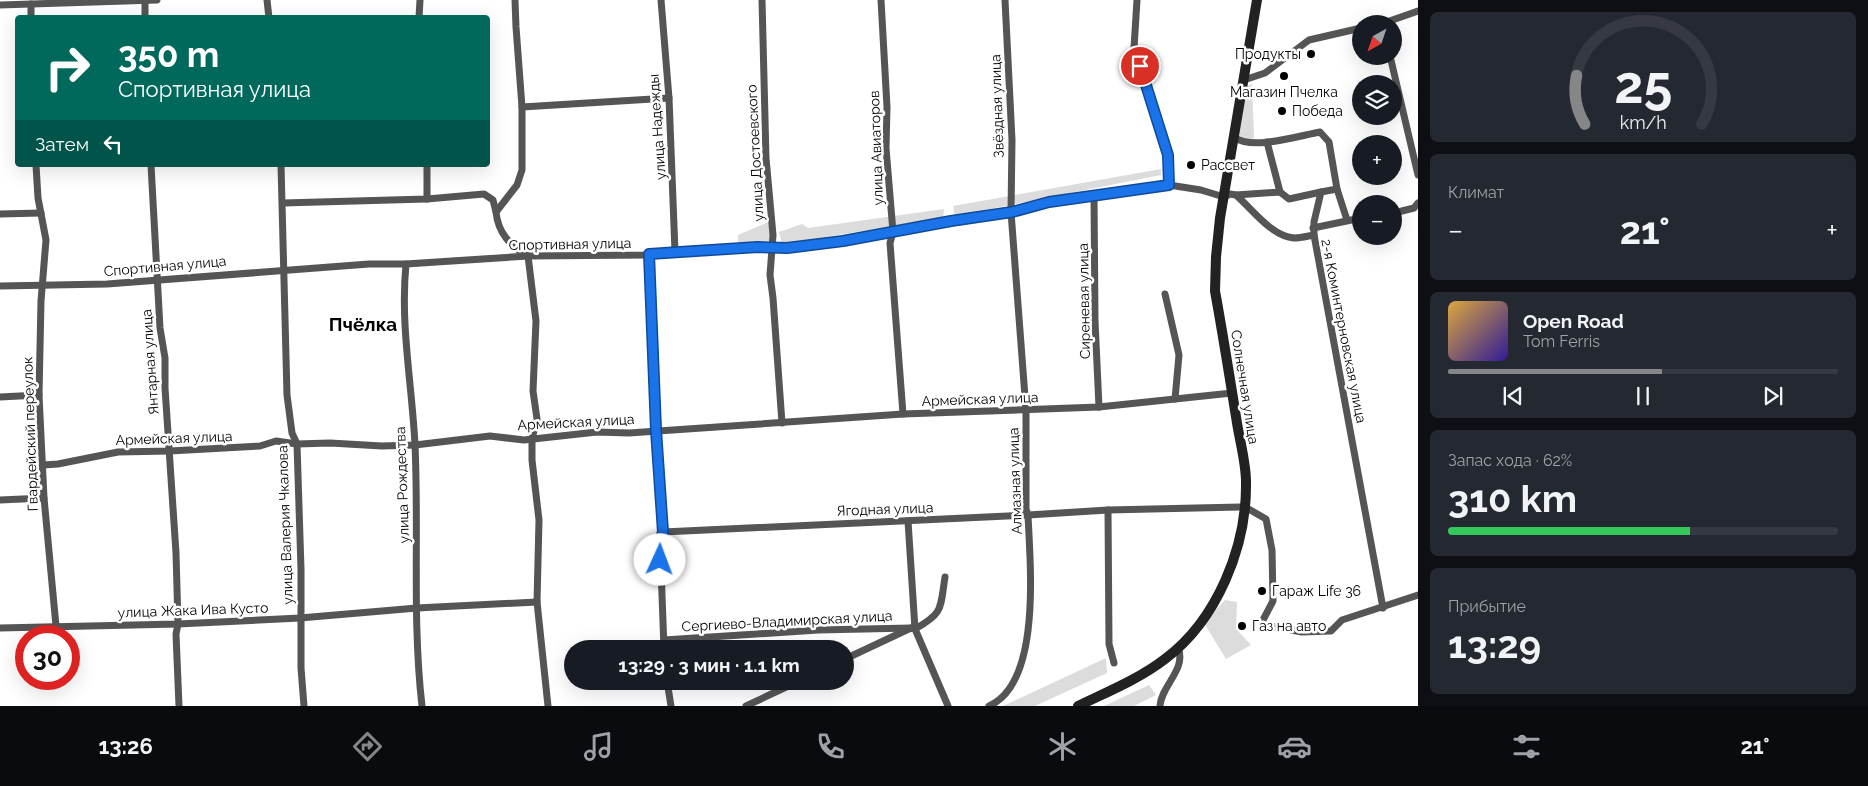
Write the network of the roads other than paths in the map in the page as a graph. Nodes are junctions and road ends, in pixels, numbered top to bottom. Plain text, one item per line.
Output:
1 (157, 0) edge
2 (267, 0) edge
3 (420, 0) edge
4 (515, 0) edge
5 (661, 0) edge
6 (762, 0) edge
7 (881, 0) edge
8 (1005, 0) edge
9 (1136, 0) edge
10 (1256, 0) edge
11 (145, 1) edge
12 (27, 3) edge
13 (0, 5) edge
14 (1418, 11) edge
15 (145, 15) edge
16 (269, 15) edge
17 (419, 15) edge
18 (1402, 17) edge
19 (1352, 30) edge
20 (1392, 65) edge
21 (1244, 80) junction
22 (669, 98) junction
23 (522, 107) junction
24 (1235, 138) junction
25 (1267, 142) junction
26 (36, 167) edge
27 (151, 167) edge
28 (281, 167) edge
29 (427, 167) edge
30 (1418, 175) edge
31 (1169, 185) junction
32 (1337, 189) junction
33 (1280, 192) junction
34 (1321, 192) junction
35 (1094, 195) junction
36 (1236, 195) junction
37 (1224, 197) junction
38 (427, 199) junction
39 (283, 203) junction
40 (1418, 203) edge
41 (1402, 211) edge
42 (496, 212) junction
43 (1012, 212) junction
44 (41, 213) junction
45 (0, 214) edge
46 (1352, 219) edge
47 (1347, 220) junction
48 (1314, 231) junction
49 (893, 232) junction
50 (772, 248) junction
51 (676, 252) junction
52 (649, 254) junction
53 (528, 256) junction
54 (406, 264) junction
55 (284, 270) junction
56 (157, 280) junction
57 (42, 285) junction
58 (0, 286) edge
59 (1165, 294) dead end
60 (1232, 394) junction
61 (39, 395) junction
62 (0, 397) edge
63 (1175, 399) junction
64 (1099, 406) junction
65 (1026, 410) junction
66 (903, 414) junction
67 (782, 423) junction
68 (656, 430) junction
69 (532, 439) junction
70 (297, 444) junction
71 (415, 445) junction
72 (170, 451) junction
73 (43, 465) junction
74 (44, 498) junction
75 (0, 500) edge
76 (1245, 507) junction
77 (1108, 510) junction
78 (1028, 515) junction
79 (908, 520) junction
80 (663, 532) junction
81 (945, 577) dead end
82 (1418, 595) edge
83 (537, 602) junction
84 (417, 608) junction
85 (1383, 608) junction
86 (300, 618) junction
87 (1263, 620) dead end
88 (178, 624) junction
89 (56, 625) edge
90 (80, 626) edge
91 (1270, 626) dead end
92 (15, 627) edge
93 (0, 628) edge
94 (913, 628) junction
95 (664, 640) joint
96 (1178, 648) junction
97 (854, 655) edge
98 (1114, 663) dead end
99 (668, 690) edge
100 (779, 690) edge
101 (179, 706) edge
102 (304, 706) edge
103 (422, 706) edge
104 (548, 706) edge
105 (671, 706) edge
106 (746, 706) edge
107 (948, 706) edge
108 (988, 706) edge
109 (1078, 706) edge
110 (1160, 706) edge

1 - 11 street
2 - 16 street
3 - 17 street
4 - 23 street
5 - 22 street, улица Надежды
6 - 50 street, улица Достоевского
7 - 49 street, улица Авиаторов
8 - 43 street, Звёздная улица
9 - 31 street
10 - 21 street, Солнечная улица
11 - 12 street
11 - 15 street
12 - 13 street
14 - 18 street
19 - 21 street
20 - 30 street
21 - 24 street, Солнечная улица
22 - 23 street
22 - 51 street, улица Надежды
23 - 42 street
24 - 25 street
24 - 37 street, Солнечная улица
25 - 32 street
25 - 33 street
26 - 44 street, Гвардейский переулок
27 - 56 street, Янтарная улица
28 - 39 street, улица Валерия Чкалова
29 - 38 street
31 - 35 street, Спортивная улица
31 - 37 street, Спортивная улица
32 - 34 street
32 - 47 street
33 - 34 street
33 - 36 street
34 - 48 street, 2-я Коминтерновская улица
35 - 43 street, Спортивная улица
35 - 64 street, Сиреневая улица
36 - 37 street
36 - 48 street
37 - 60 street, Солнечная улица
38 - 39 street
38 - 42 street
39 - 55 street, улица Валерия Чкалова
40 - 41 street
42 - 53 street
43 - 49 street, Спортивная улица
43 - 65 street, Алмазная улица
44 - 45 street
44 - 57 street, Гвардейский переулок
46 - 47 street
47 - 48 street
48 - 85 street, 2-я Коминтерновская улица
49 - 50 street, Спортивная улица
49 - 66 street, улица Авиаторов
50 - 51 street, Спортивная улица
50 - 67 street, улица Достоевского
51 - 52 street, Спортивная улица
52 - 53 street, Спортивная улица
52 - 68 street
53 - 54 street, Спортивная улица
53 - 69 street
54 - 55 street, Спортивная улица
54 - 71 street, улица Рождества
55 - 56 street, Спортивная улица
55 - 70 street, улица Валерия Чкалова
56 - 57 street, Спортивная улица
56 - 72 street, Янтарная улица
57 - 58 street, Спортивная улица
57 - 61 street, Гвардейский переулок
59 - 63 street
60 - 63 street, Армейская улица
60 - 76 street, Солнечная улица
61 - 62 street
61 - 73 street, Гвардейский переулок
63 - 64 street, Армейская улица
64 - 65 street, Армейская улица
65 - 66 street, Армейская улица
65 - 78 street, Алмазная улица
66 - 67 street, Армейская улица
67 - 68 street, Армейская улица
68 - 69 street, Армейская улица
68 - 80 street
69 - 71 street, Армейская улица
69 - 83 street
70 - 71 street, Армейская улица
70 - 72 street, Армейская улица
70 - 86 street, улица Валерия Чкалова
71 - 84 street, улица Рождества
72 - 73 street, Армейская улица
72 - 88 street, Янтарная улица
73 - 74 street, Гвардейский переулок
74 - 75 street
74 - 89 street, Гвардейский переулок
76 - 77 street, Ягодная улица
76 - 87 street
76 - 96 street, Солнечная улица
77 - 78 street, Ягодная улица
77 - 98 street
78 - 79 street, Ягодная улица
78 - 108 street, Алмазная улица
79 - 80 street, Ягодная улица
79 - 94 street
80 - 95 street
81 - 94 street
82 - 85 street
83 - 84 street, улица Жака Ива Кусто
83 - 104 street
84 - 86 street, улица Жака Ива Кусто
84 - 103 street, улица Рождества
85 - 91 street
86 - 88 street, улица Жака Ива Кусто
86 - 102 street, улица Валерия Чкалова
88 - 90 street, улица Жака Ива Кусто
88 - 101 street, Янтарная улица
92 - 93 street, улица Жака Ива Кусто
94 - 95 street, Сергиево-Владимирская улица
94 - 97 street
94 - 107 street
96 - 109 street, Солнечная улица
96 - 110 street
99 - 105 street
100 - 106 street

